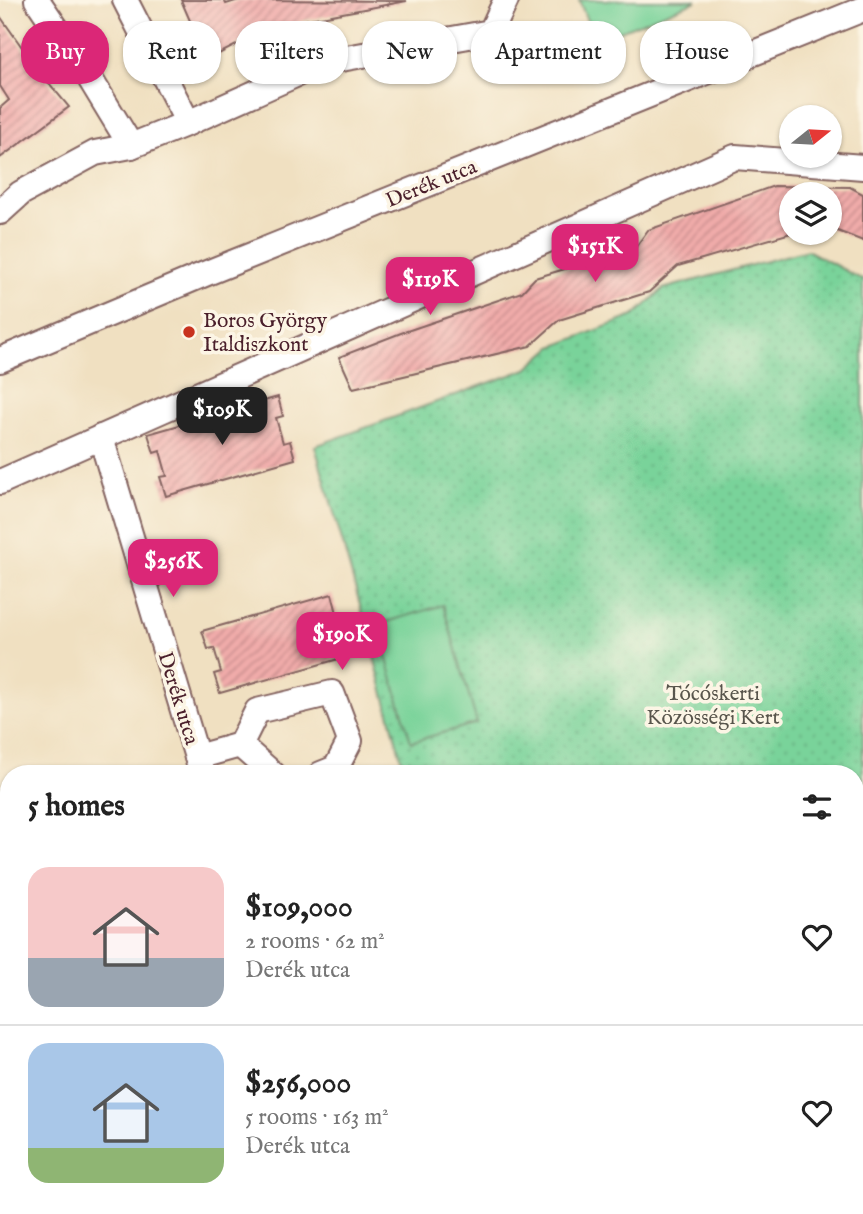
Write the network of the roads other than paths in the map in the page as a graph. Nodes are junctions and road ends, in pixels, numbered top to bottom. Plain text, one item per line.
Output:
1 (37, 0) edge
2 (125, 0) edge
3 (506, 0) edge
4 (863, 9) edge
5 (188, 123) junction
6 (131, 146) junction
7 (863, 167) edge
8 (0, 212) edge
9 (0, 360) edge
10 (102, 437) junction
11 (0, 482) edge
12 (240, 745) junction
13 (199, 765) edge
14 (263, 765) edge
15 (338, 765) edge

1 - 6 street
2 - 5 street
3 - 5 street
4 - 9 street, Derék utca
5 - 6 street
6 - 8 street
7 - 10 street
10 - 11 street
10 - 13 street, Derék utca
12 - 13 street, Derék utca
12 - 14 street
12 - 15 street

